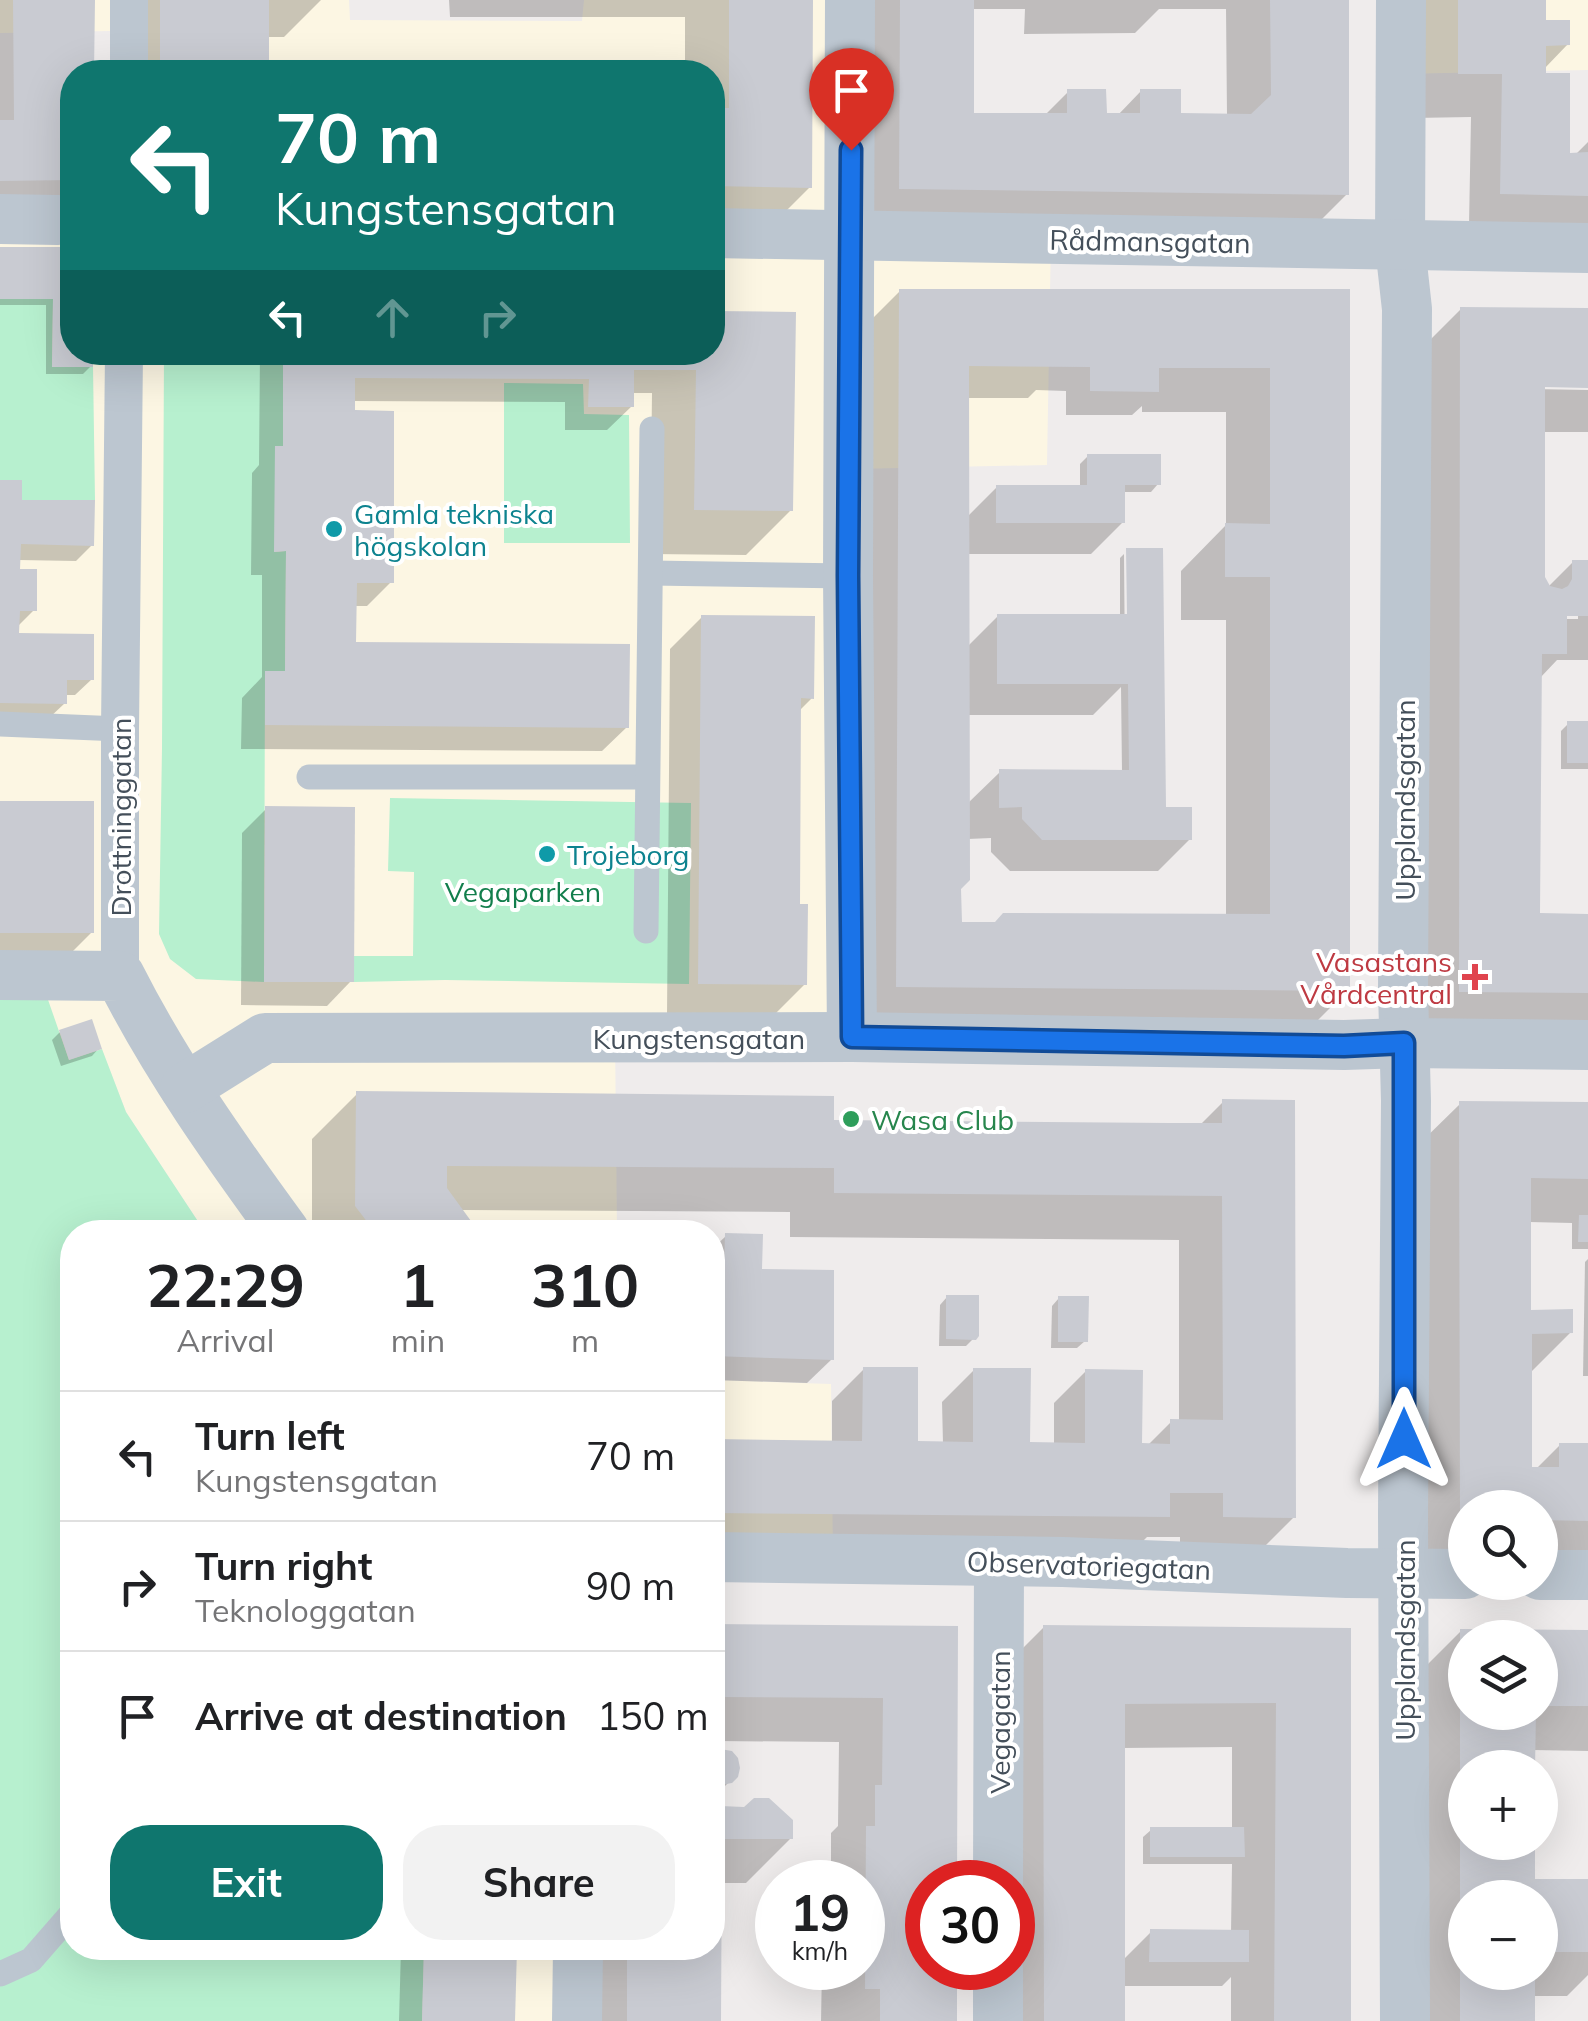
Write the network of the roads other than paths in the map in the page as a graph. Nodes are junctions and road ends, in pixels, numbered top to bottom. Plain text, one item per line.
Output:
1 (129, 0) edge
2 (850, 0) edge
3 (1401, 0) edge
4 (129, 60) edge
5 (0, 219) edge
6 (60, 220) edge
7 (725, 233) edge
8 (851, 236) junction
9 (1400, 246) junction
10 (1588, 248) edge
11 (124, 365) edge
12 (652, 429) dead end
13 (650, 573) junction
14 (848, 576) junction
15 (0, 724) edge
16 (120, 729) junction
17 (309, 776) dead end
18 (648, 777) junction
19 (646, 931) dead end
20 (0, 976) edge
21 (120, 976) junction
22 (852, 1037) junction
23 (1404, 1043) junction
24 (1588, 1045) edge
25 (184, 1088) junction
26 (277, 1220) edge
27 (725, 1557) edge
28 (999, 1562) junction
29 (1404, 1574) junction
30 (1448, 1574) edge
31 (1558, 1575) edge
32 (1588, 1575) edge
33 (998, 1860) edge
34 (60, 1927) edge
35 (578, 1960) edge
36 (0, 1974) edge
37 (998, 1990) edge
38 (577, 2021) edge
39 (998, 2021) edge
40 (1405, 2021) edge

1 - 4 street
2 - 8 street
3 - 9 street, Upplandsgatan
5 - 6 street
7 - 8 street, Rådmansgatan
8 - 9 street, Rådmansgatan
8 - 14 street
9 - 10 street, Rådmansgatan
9 - 23 street, Upplandsgatan
11 - 16 street, Drottninggatan
12 - 13 lane
13 - 14 lane
13 - 18 lane
14 - 22 street
15 - 16 lane
16 - 21 street, Drottninggatan
17 - 18 lane
18 - 19 lane
20 - 21 street
21 - 25 street, Drottninggatan
22 - 23 street, Kungstensgatan
22 - 25 street, Kungstensgatan
23 - 24 street, Kungstensgatan
23 - 29 street, Upplandsgatan
25 - 26 street, Drottninggatan
27 - 28 street, Observatoriegatan
28 - 29 street, Observatoriegatan
28 - 33 street, Vegagatan
29 - 30 street, Observatoriegatan
29 - 40 street, Upplandsgatan
31 - 32 street
34 - 36 lane
35 - 38 street
37 - 39 street

